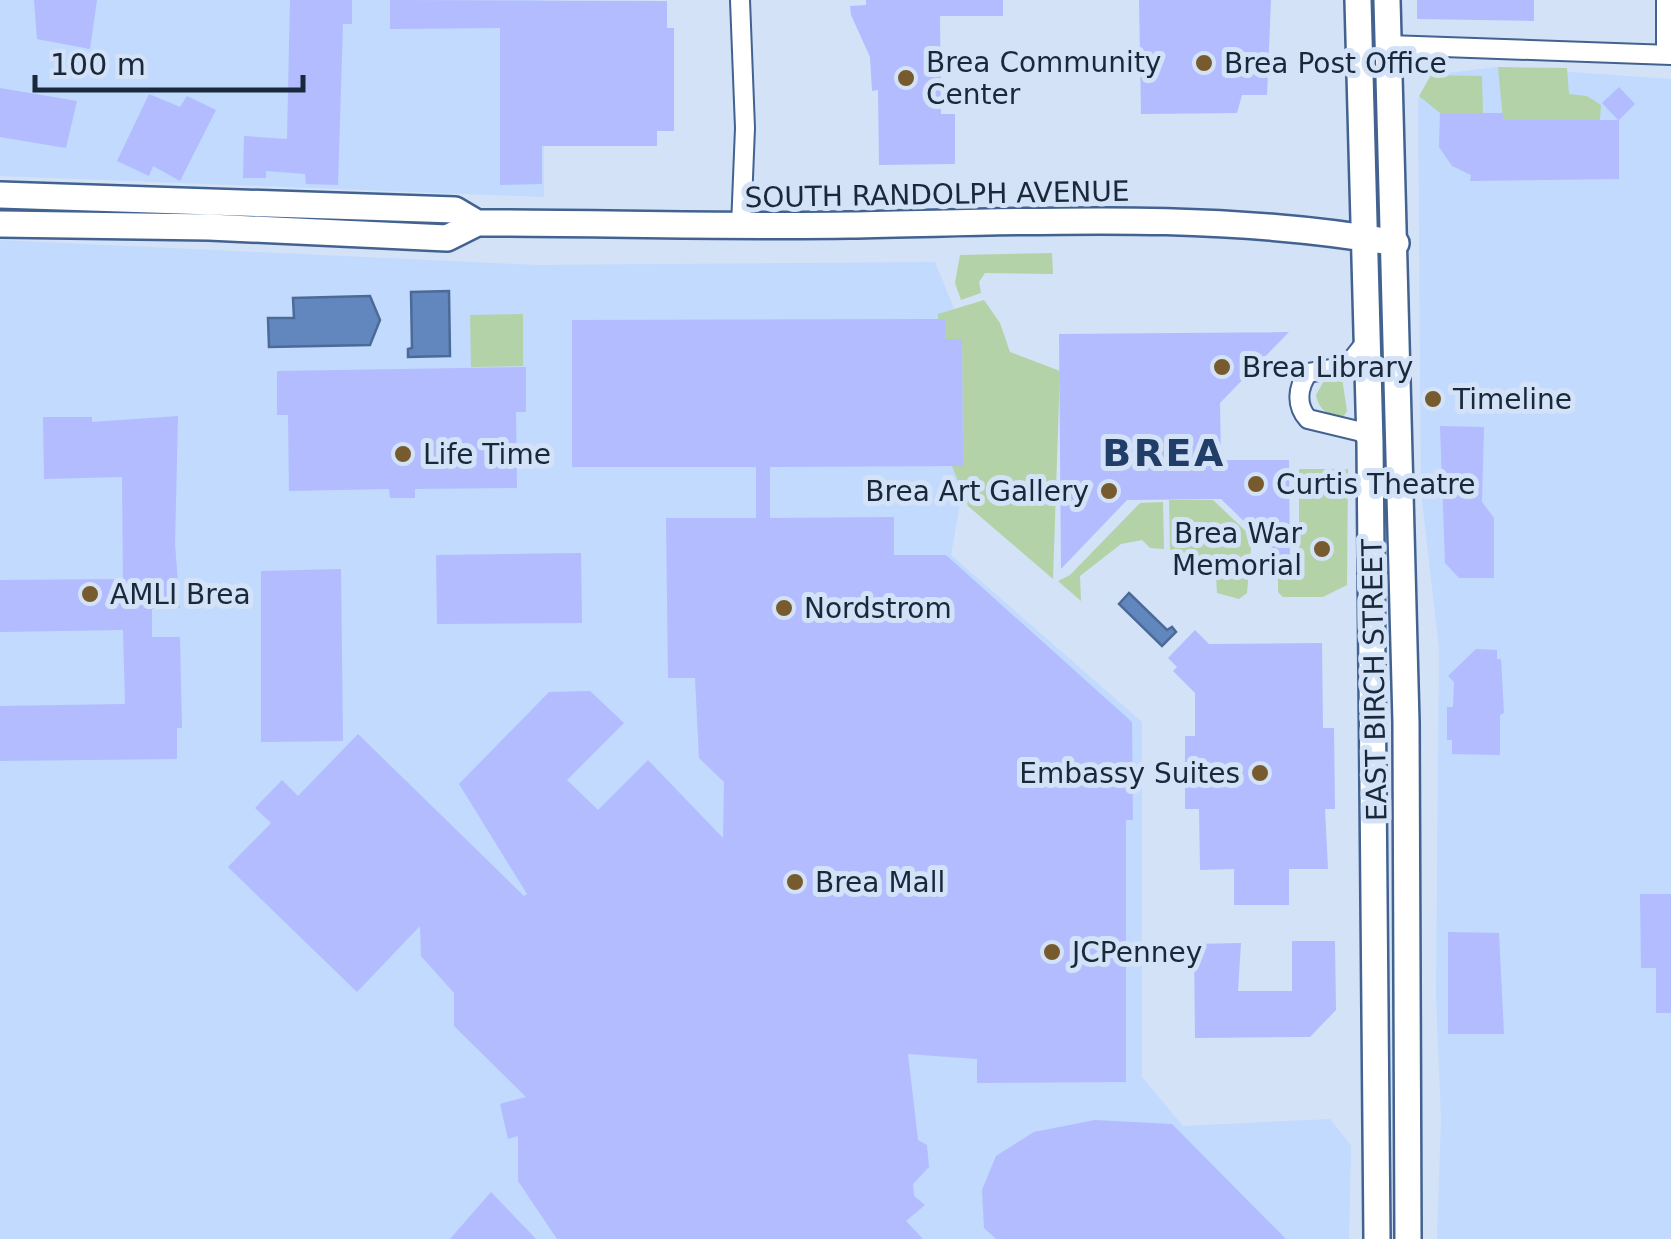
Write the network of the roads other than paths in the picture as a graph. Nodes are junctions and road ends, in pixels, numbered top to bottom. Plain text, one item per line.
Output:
1 (740, 0) edge
2 (1358, 0) edge
3 (1387, 0) edge
4 (1666, 0) edge
5 (1388, 45) junction
6 (1668, 54) edge
7 (0, 195) edge
8 (477, 223) junction
9 (0, 224) edge
10 (741, 227) junction
11 (1364, 238) junction
12 (1396, 244) junction
13 (1366, 342) junction
14 (1370, 443) junction
15 (1377, 1239) edge
16 (1408, 1239) edge

1 - 10 street
2 - 11 street, EAST BIRCH STREET
3 - 5 street, EAST BIRCH STREET
4 - 6 street
5 - 6 street
5 - 12 street, EAST BIRCH STREET
7 - 8 street, SOUTH RANDOLPH AVENUE
8 - 9 street, SOUTH RANDOLPH AVENUE
8 - 10 street, SOUTH RANDOLPH AVENUE
10 - 11 street, SOUTH RANDOLPH AVENUE
11 - 12 street, SOUTH RANDOLPH AVENUE
11 - 13 street, EAST BIRCH STREET
12 - 16 street, EAST BIRCH STREET
13 - 14 street, EAST BIRCH STREET
13 - 14 street
14 - 15 street, EAST BIRCH STREET

